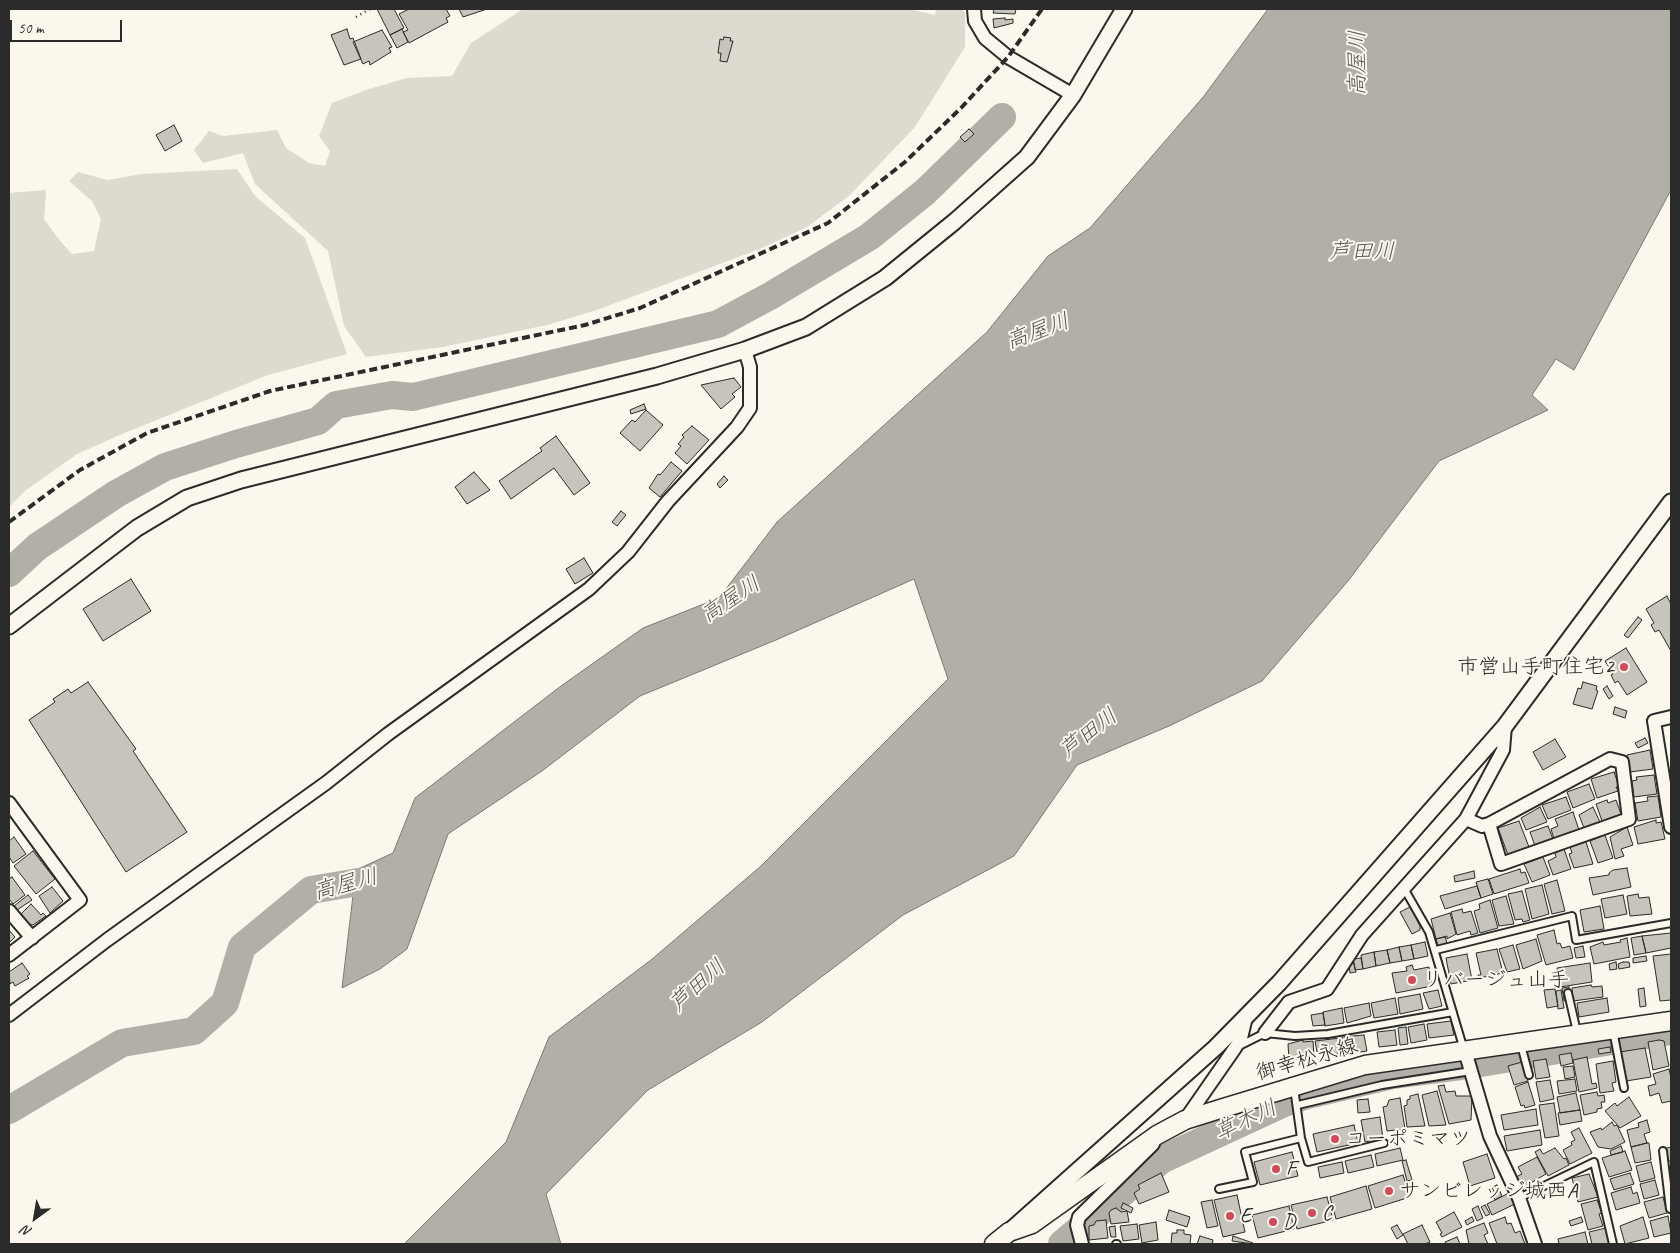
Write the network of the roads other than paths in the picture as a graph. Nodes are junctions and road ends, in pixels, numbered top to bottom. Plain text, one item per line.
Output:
1 (974, 9) edge
2 (1124, 9) edge
3 (1073, 96) junction
4 (746, 350) junction
5 (1671, 502) edge
6 (9, 626) edge
7 (1671, 717) edge
8 (1505, 726) junction
9 (9, 803) edge
10 (1466, 819) junction
11 (1490, 824) junction
12 (1671, 827) edge
13 (1405, 890) junction
14 (9, 911) edge
15 (1671, 923) edge
16 (32, 938) junction
17 (1436, 950) junction
18 (9, 955) edge
19 (1568, 993) dead end
20 (1454, 1012) junction
21 (9, 1015) edge
22 (1246, 1017) junction
23 (1671, 1021) edge
24 (1613, 1029) junction
25 (1265, 1033) junction
26 (1578, 1033) junction
27 (1235, 1048) junction
28 (1465, 1051) junction
29 (1522, 1052) junction
30 (1471, 1071) junction
31 (1529, 1075) dead end
32 (1624, 1088) dead end
33 (1296, 1097) junction
34 (1185, 1120) junction
35 (1157, 1135) junction
36 (1301, 1138) junction
37 (1384, 1143) dead end
38 (1662, 1151) dead end
39 (1669, 1178) edge
40 (1219, 1188) dead end
41 (1519, 1198) junction
42 (1670, 1209) edge
43 (1009, 1232) junction
44 (1079, 1235) edge
45 (994, 1244) edge
46 (1535, 1244) edge
47 (1613, 1244) edge

1 - 3 street
2 - 3 street
3 - 4 street
4 - 6 street
4 - 21 street
5 - 8 street
7 - 12 street
8 - 10 street
8 - 22 street
9 - 16 street
10 - 11 street
10 - 13 street
11 - 11 street
13 - 17 lane
13 - 25 street
14 - 16 street
15 - 17 lane
16 - 18 street
17 - 20 lane
19 - 26 lane
20 - 25 lane
20 - 28 lane
22 - 27 street
22 - 43 street
23 - 24 main road, 御幸松永線
24 - 26 main road, 御幸松永線
24 - 32 lane
25 - 27 lane
26 - 29 main road, 御幸松永線
27 - 34 street
28 - 29 main road, 御幸松永線
28 - 30 street
28 - 33 main road, 御幸松永線
29 - 31 lane
30 - 33 lane
30 - 41 street
33 - 34 main road, 御幸松永線
33 - 36 lane
34 - 35 main road, 御幸松永線
35 - 43 main road, 御幸松永線
35 - 44 street
36 - 37 lane
36 - 40 lane
38 - 39 lane
39 - 42 lane
41 - 46 street
41 - 47 lane
43 - 45 main road, 御幸松永線

